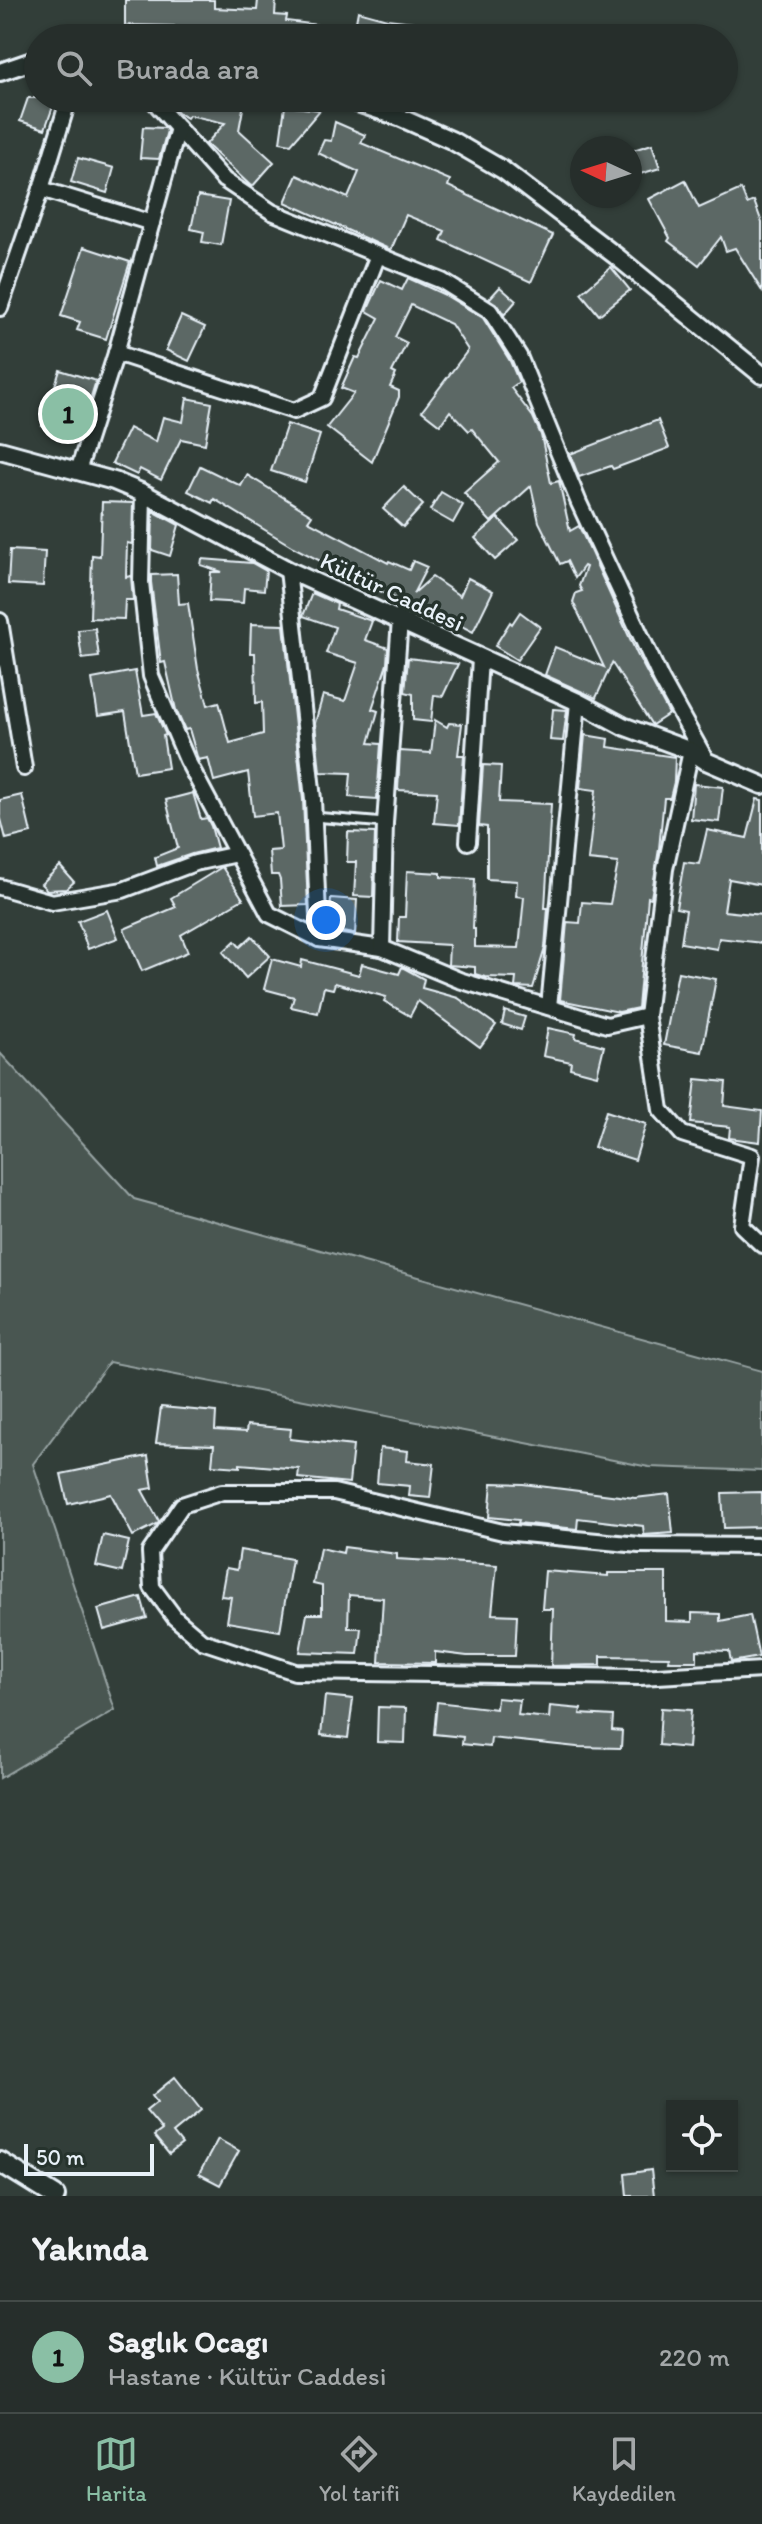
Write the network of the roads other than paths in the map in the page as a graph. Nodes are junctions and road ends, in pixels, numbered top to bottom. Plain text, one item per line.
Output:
1 (24, 64) edge
2 (0, 72) edge
3 (65, 112) edge
4 (164, 112) edge
5 (384, 112) edge
6 (178, 128) junction
7 (41, 189) junction
8 (152, 223) junction
9 (378, 255) junction
10 (0, 308) edge
11 (116, 353) junction
12 (762, 375) edge
13 (1, 455) edge
14 (78, 471) junction
15 (143, 493) junction
16 (288, 570) junction
17 (400, 620) junction
18 (0, 621) edge
19 (480, 659) junction
20 (578, 702) junction
21 (691, 751) junction
22 (706, 761) junction
23 (24, 768) dead end
24 (762, 785) edge
25 (312, 817) junction
26 (385, 823) junction
27 (468, 842) dead end
28 (237, 854) junction
29 (0, 887) edge
30 (319, 939) junction
31 (382, 948) junction
32 (549, 1007) junction
33 (647, 1016) junction
34 (762, 1245) edge
35 (762, 1546) edge
36 (762, 1670) edge
37 (0, 2162) edge
38 (55, 2196) edge

1 - 2 street
3 - 7 street
4 - 6 street
5 - 12 street
6 - 8 street
6 - 9 street
7 - 8 street
7 - 10 street
8 - 11 street
9 - 11 street
9 - 22 street
11 - 14 street
13 - 14 street, Kültür Caddesi
14 - 15 street, Kültür Caddesi
15 - 16 street, Kültür Caddesi
15 - 28 street
16 - 17 street, Kültür Caddesi
16 - 25 street
17 - 19 street, Kültür Caddesi
17 - 26 street
18 - 23 street
19 - 20 street, Kültür Caddesi
19 - 27 street
20 - 21 street, Kültür Caddesi
20 - 32 street
21 - 22 street, Kültür Caddesi
21 - 33 street
22 - 24 street, Kültür Caddesi
25 - 26 lane
25 - 30 street
26 - 31 street
28 - 29 street
28 - 30 street
30 - 31 street
31 - 32 street
32 - 33 street
33 - 34 street
35 - 36 street
37 - 38 main road

